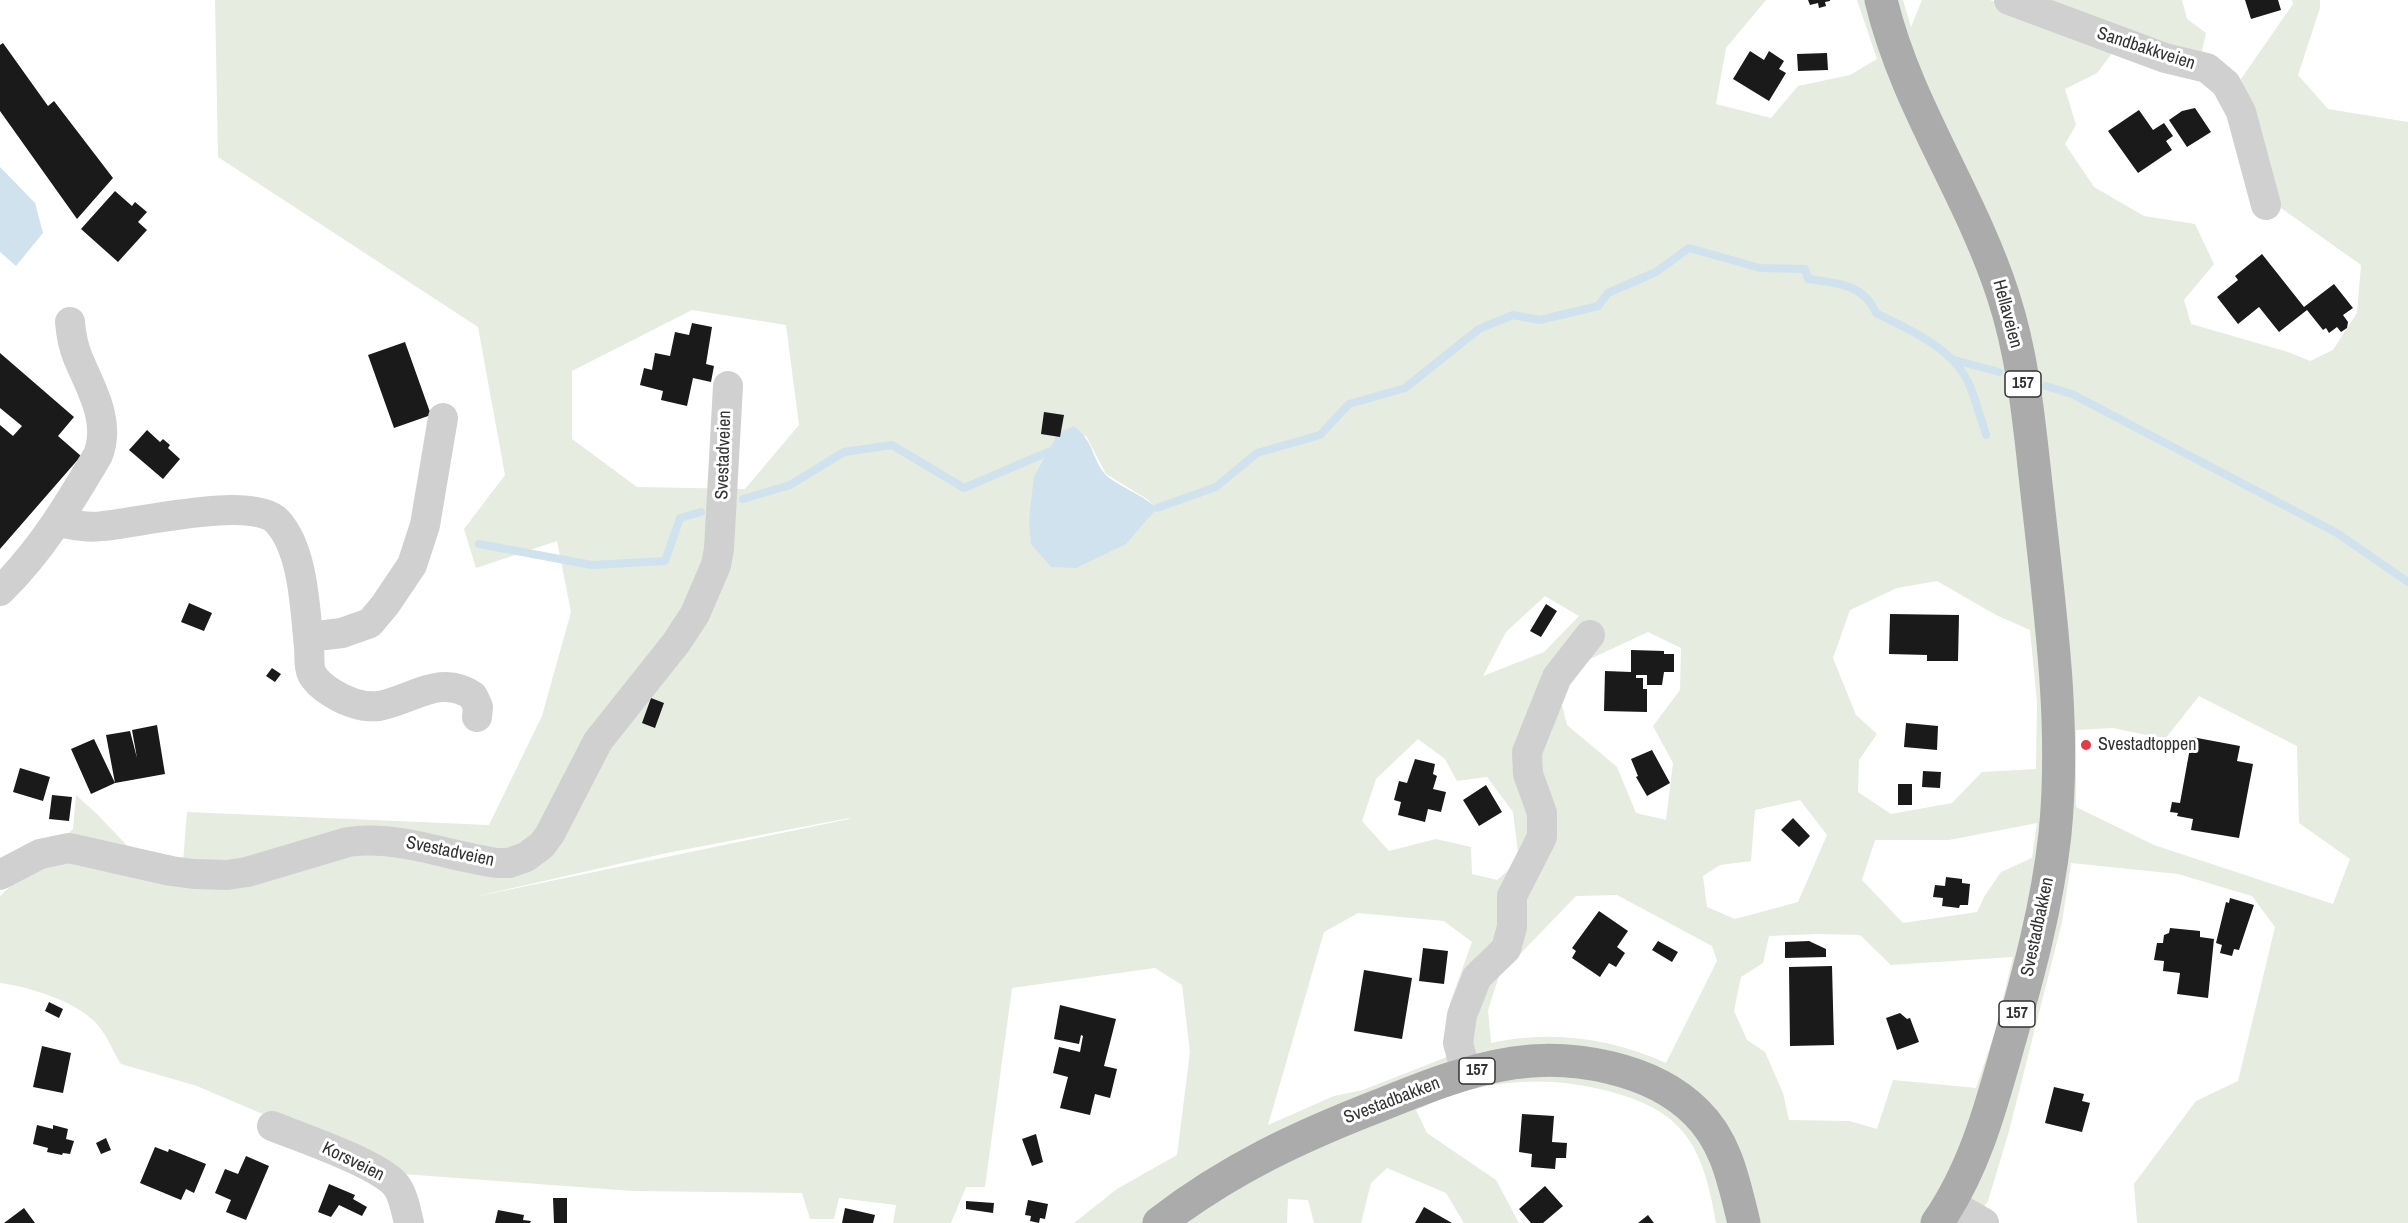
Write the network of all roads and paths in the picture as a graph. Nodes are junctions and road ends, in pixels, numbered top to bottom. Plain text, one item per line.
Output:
1 (1881, 0) edge
2 (2009, 0) edge
3 (2266, 206) dead end
4 (70, 322) dead end
5 (728, 386) dead end
6 (443, 418) dead end
7 (58, 522) junction
8 (0, 591) edge
9 (1590, 635) dead end
10 (308, 637) junction
11 (477, 717) dead end
12 (2057, 794) joint
13 (0, 875) edge
14 (1466, 1073) junction
15 (272, 1126) dead end
16 (1944, 1214) edge
17 (409, 1223) edge
18 (1159, 1223) edge
19 (1744, 1223) edge
20 (1984, 1223) edge

1 - 12 main road, Hellaveien / 157
2 - 3 street, Sandbakkveien
4 - 7 street
5 - 13 street, Svestadveien
6 - 10 street
7 - 8 street
7 - 10 street
9 - 14 street
10 - 11 street
12 - 16 main road, Svestadbakken / 157
14 - 18 main road, Svestadbakken / 157
14 - 19 main road, Svestadbakken / 157
15 - 17 street, Korsveien
16 - 20 street

